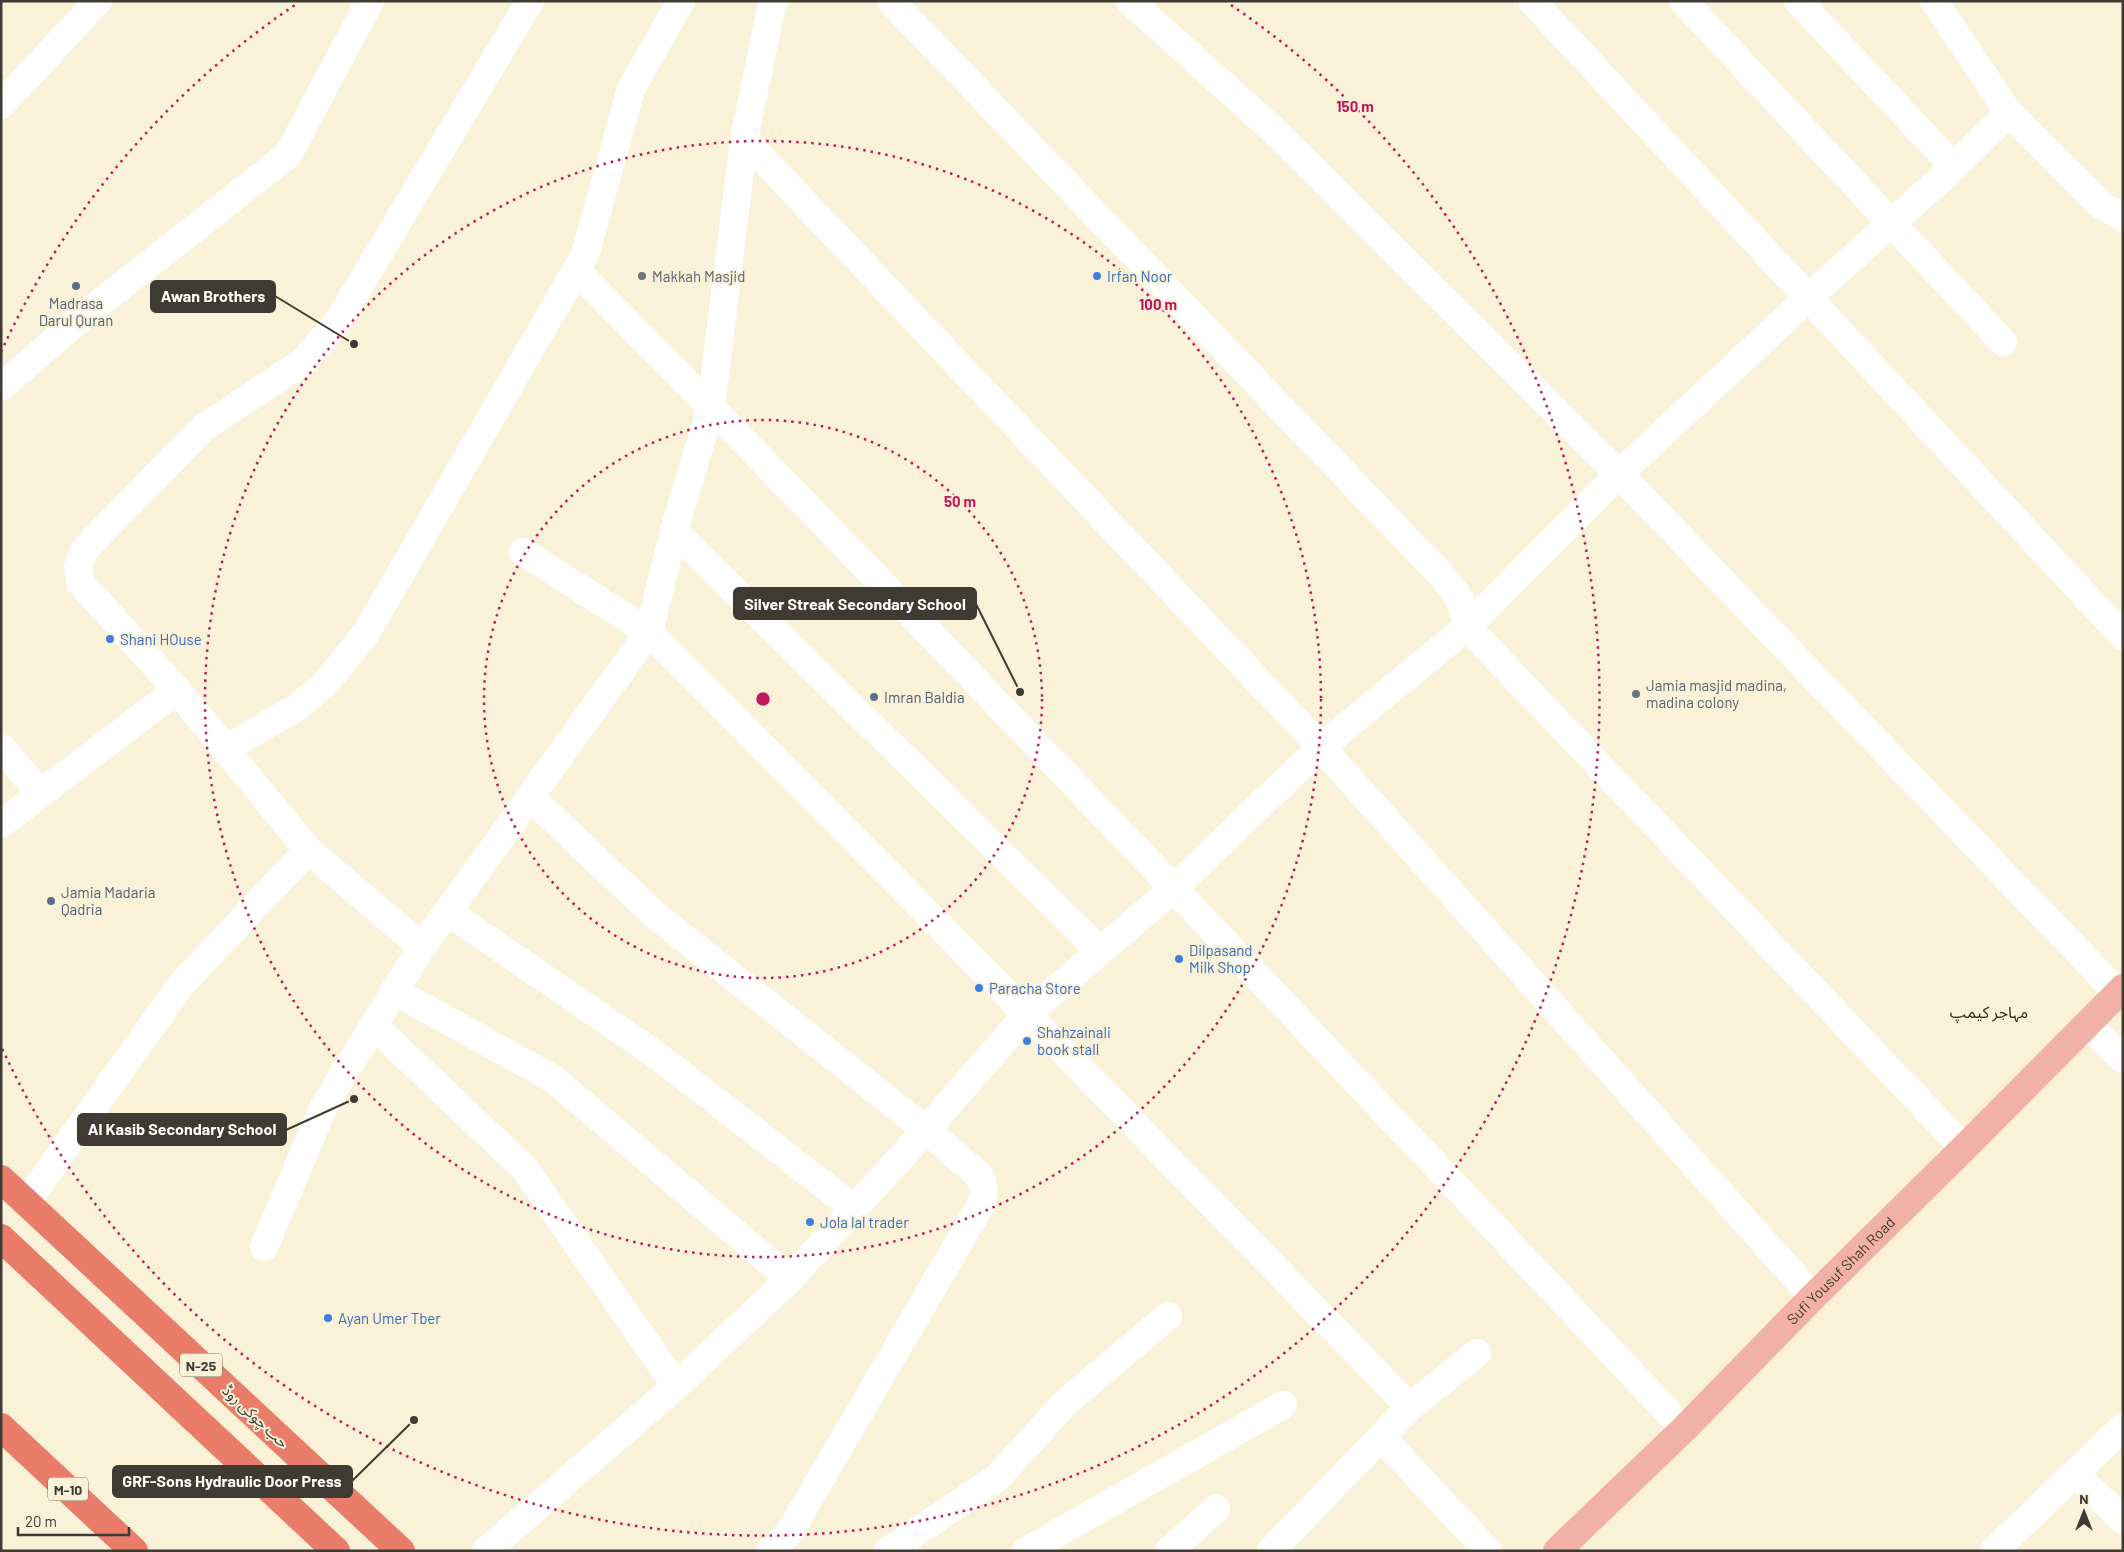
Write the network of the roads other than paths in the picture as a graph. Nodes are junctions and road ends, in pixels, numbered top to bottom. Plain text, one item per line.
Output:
1 (98, 1) edge
2 (370, 1) edge
3 (530, 1) edge
4 (681, 1) edge
5 (891, 1) edge
6 (1130, 1) edge
7 (1532, 1) edge
8 (1683, 1) edge
9 (1798, 1) edge
10 (1934, 1) edge
11 (766, 5) edge
12 (1, 105) edge
13 (2009, 113) junction
14 (744, 139) junction
15 (1954, 167) junction
16 (2123, 218) edge
17 (1892, 223) junction
18 (577, 271) junction
19 (1809, 297) junction
20 (2003, 342) dead end
21 (1, 387) edge
22 (711, 407) junction
23 (1619, 474) junction
24 (674, 531) junction
25 (523, 552) dead end
26 (1467, 627) junction
27 (649, 632) junction
28 (2123, 636) edge
29 (177, 690) junction
30 (1, 747) edge
31 (1321, 747) junction
32 (225, 748) junction
33 (41, 794) junction
34 (530, 797) junction
35 (1, 824) edge
36 (308, 850) junction
37 (1174, 888) junction
38 (448, 912) junction
39 (422, 948) junction
40 (1100, 951) junction
41 (2120, 990) edge
42 (394, 991) junction
43 (1027, 1014) junction
44 (2087, 1024) junction
45 (374, 1025) junction
46 (2123, 1059) edge
47 (926, 1130) junction
48 (1964, 1148) junction
49 (1, 1179) edge
50 (26, 1203) junction
51 (855, 1209) junction
52 (1, 1238) edge
53 (264, 1247) dead end
54 (790, 1279) junction
55 (1813, 1297) junction
56 (1168, 1316) dead end
57 (1477, 1354) dead end
58 (676, 1386) junction
59 (1283, 1405) dead end
60 (1410, 1407) junction
61 (1, 1427) edge
62 (2123, 1427) edge
63 (1684, 1429) junction
64 (1381, 1438) junction
65 (2075, 1474) junction
66 (1216, 1509) dead end
67 (2123, 1520) edge
68 (134, 1551) edge
69 (336, 1551) edge
70 (401, 1551) edge
71 (486, 1551) edge
72 (770, 1551) edge
73 (888, 1551) edge
74 (1026, 1551) edge
75 (1169, 1551) edge
76 (1271, 1551) edge
77 (1488, 1551) edge
78 (1556, 1551) edge
79 (1994, 1551) edge

1 - 12 street
2 - 21 street
3 - 29 street
4 - 18 street
5 - 26 street
6 - 23 street
7 - 19 street
8 - 17 street
9 - 15 street
10 - 13 street
11 - 14 street
13 - 15 street
13 - 16 street
14 - 22 street
14 - 31 street
15 - 17 street
17 - 19 street
17 - 20 street
18 - 22 street
18 - 32 street
19 - 23 street
19 - 28 street
22 - 24 street
22 - 37 street
23 - 26 street
23 - 41 street
24 - 27 street
24 - 40 street
25 - 27 street
26 - 31 street
26 - 48 street
27 - 34 street
27 - 43 street
29 - 32 street
29 - 33 street
30 - 33 street
31 - 37 street
31 - 55 street
32 - 36 street
33 - 35 street
34 - 38 street
34 - 47 street
36 - 39 street
36 - 50 street
37 - 40 street
37 - 63 street
38 - 39 street
38 - 51 street
39 - 42 street
40 - 43 street
41 - 44 main road, Sufi Yousuf Shah Road
42 - 45 street
42 - 54 street
43 - 47 street
43 - 60 street
44 - 46 street
44 - 48 main road, Sufi Yousuf Shah Road
45 - 53 street
45 - 58 street
47 - 51 street
47 - 72 street
48 - 55 main road, Sufi Yousuf Shah Road
49 - 50 highway, حب چوکی روڈ / N-25
50 - 70 highway, حب چوکی روڈ / N-25
51 - 54 street
52 - 69 highway, N-25
54 - 58 street
55 - 63 main road, Sufi Yousuf Shah Road
56 - 73 street
57 - 60 street
58 - 71 street
59 - 74 street
60 - 64 street
61 - 68 highway, M-10
62 - 65 street
63 - 78 main road, Sufi Yousuf Shah Road
64 - 76 street
64 - 77 street
65 - 67 street
65 - 79 street
66 - 75 street

